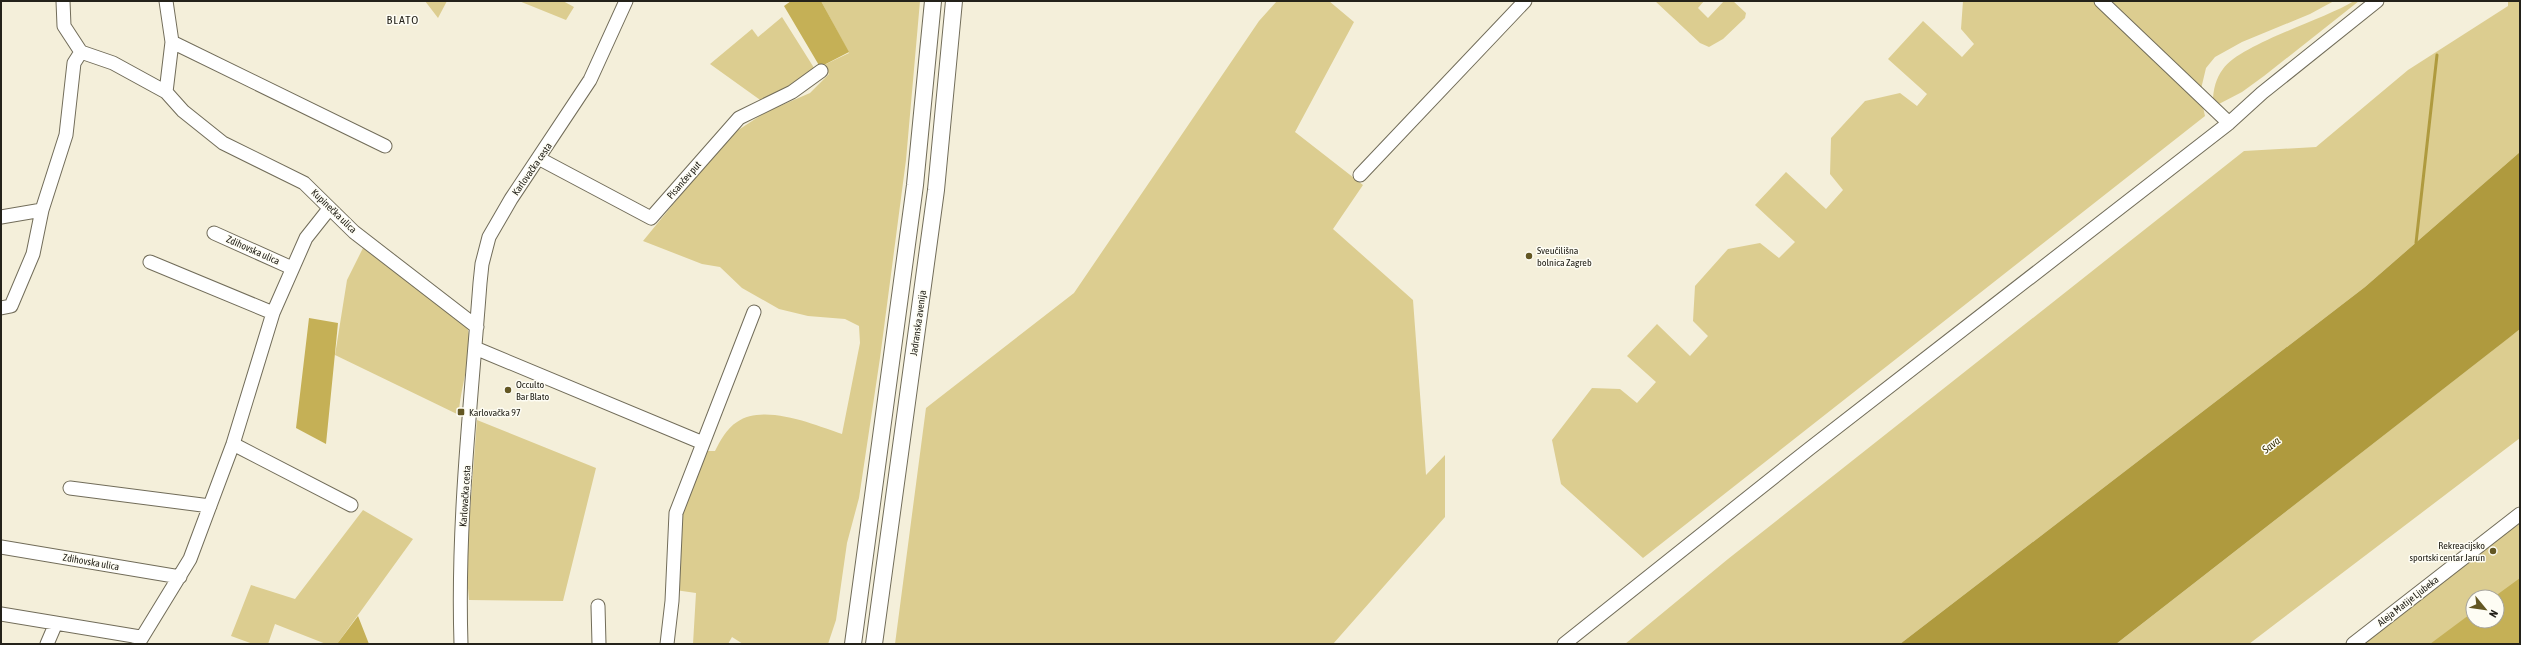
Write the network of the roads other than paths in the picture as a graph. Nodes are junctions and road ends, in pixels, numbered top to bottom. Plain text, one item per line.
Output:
1 (63, 1) edge
2 (166, 1) edge
3 (626, 1) edge
4 (933, 1) edge
5 (954, 1) edge
6 (1525, 1) edge
7 (2101, 1) edge
8 (2377, 1) edge
9 (172, 42) junction
10 (81, 52) junction
11 (821, 71) dead end
12 (166, 92) junction
13 (2229, 123) junction
14 (385, 146) dead end
15 (540, 159) junction
16 (1360, 176) dead end
17 (329, 209) junction
18 (42, 210) junction
19 (1, 217) edge
20 (214, 233) dead end
21 (150, 262) dead end
22 (292, 268) junction
23 (1, 308) edge
24 (754, 312) dead end
25 (273, 313) junction
26 (477, 327) junction
27 (475, 348) junction
28 (703, 443) junction
29 (233, 444) junction
30 (70, 488) dead end
31 (351, 505) dead end
32 (210, 506) junction
33 (2520, 514) edge
34 (1, 547) edge
35 (180, 577) junction
36 (598, 606) dead end
37 (1, 614) edge
38 (56, 623) junction
39 (139, 641) edge
40 (47, 644) edge
41 (461, 644) edge
42 (599, 644) edge
43 (667, 644) edge
44 (853, 644) edge
45 (874, 644) edge
46 (1564, 644) edge
47 (2353, 644) edge

1 - 10 street
2 - 9 street
3 - 15 street, Karlovačka cesta
4 - 44 main road, Jadranska avenija
5 - 45 main road, Jadranska avenija
6 - 16 street
7 - 13 street
8 - 13 street
9 - 12 street
9 - 14 street
10 - 12 street, Kupinečka ulica
10 - 18 street
11 - 15 street, Pisančev put
12 - 17 street, Kupinečka ulica
13 - 46 street
15 - 26 street, Karlovačka cesta
17 - 22 street, Zdihovska ulica
17 - 26 street, Kupinečka ulica
18 - 19 street
18 - 23 street
20 - 22 street, Zdihovska ulica
21 - 25 street
22 - 25 street, Zdihovska ulica
24 - 28 street
25 - 29 street, Zdihovska ulica
26 - 27 street, Karlovačka cesta
27 - 28 street
27 - 41 street, Karlovačka cesta
28 - 43 street
29 - 31 street
29 - 32 street, Zdihovska ulica
30 - 32 street
32 - 35 street, Zdihovska ulica
33 - 47 street, Aleja Matije Ljubeka
34 - 35 street, Zdihovska ulica
35 - 39 street, Zdihovska ulica
36 - 42 street
37 - 38 street, Zdihovska ulica
38 - 39 street, Zdihovska ulica
38 - 40 street

